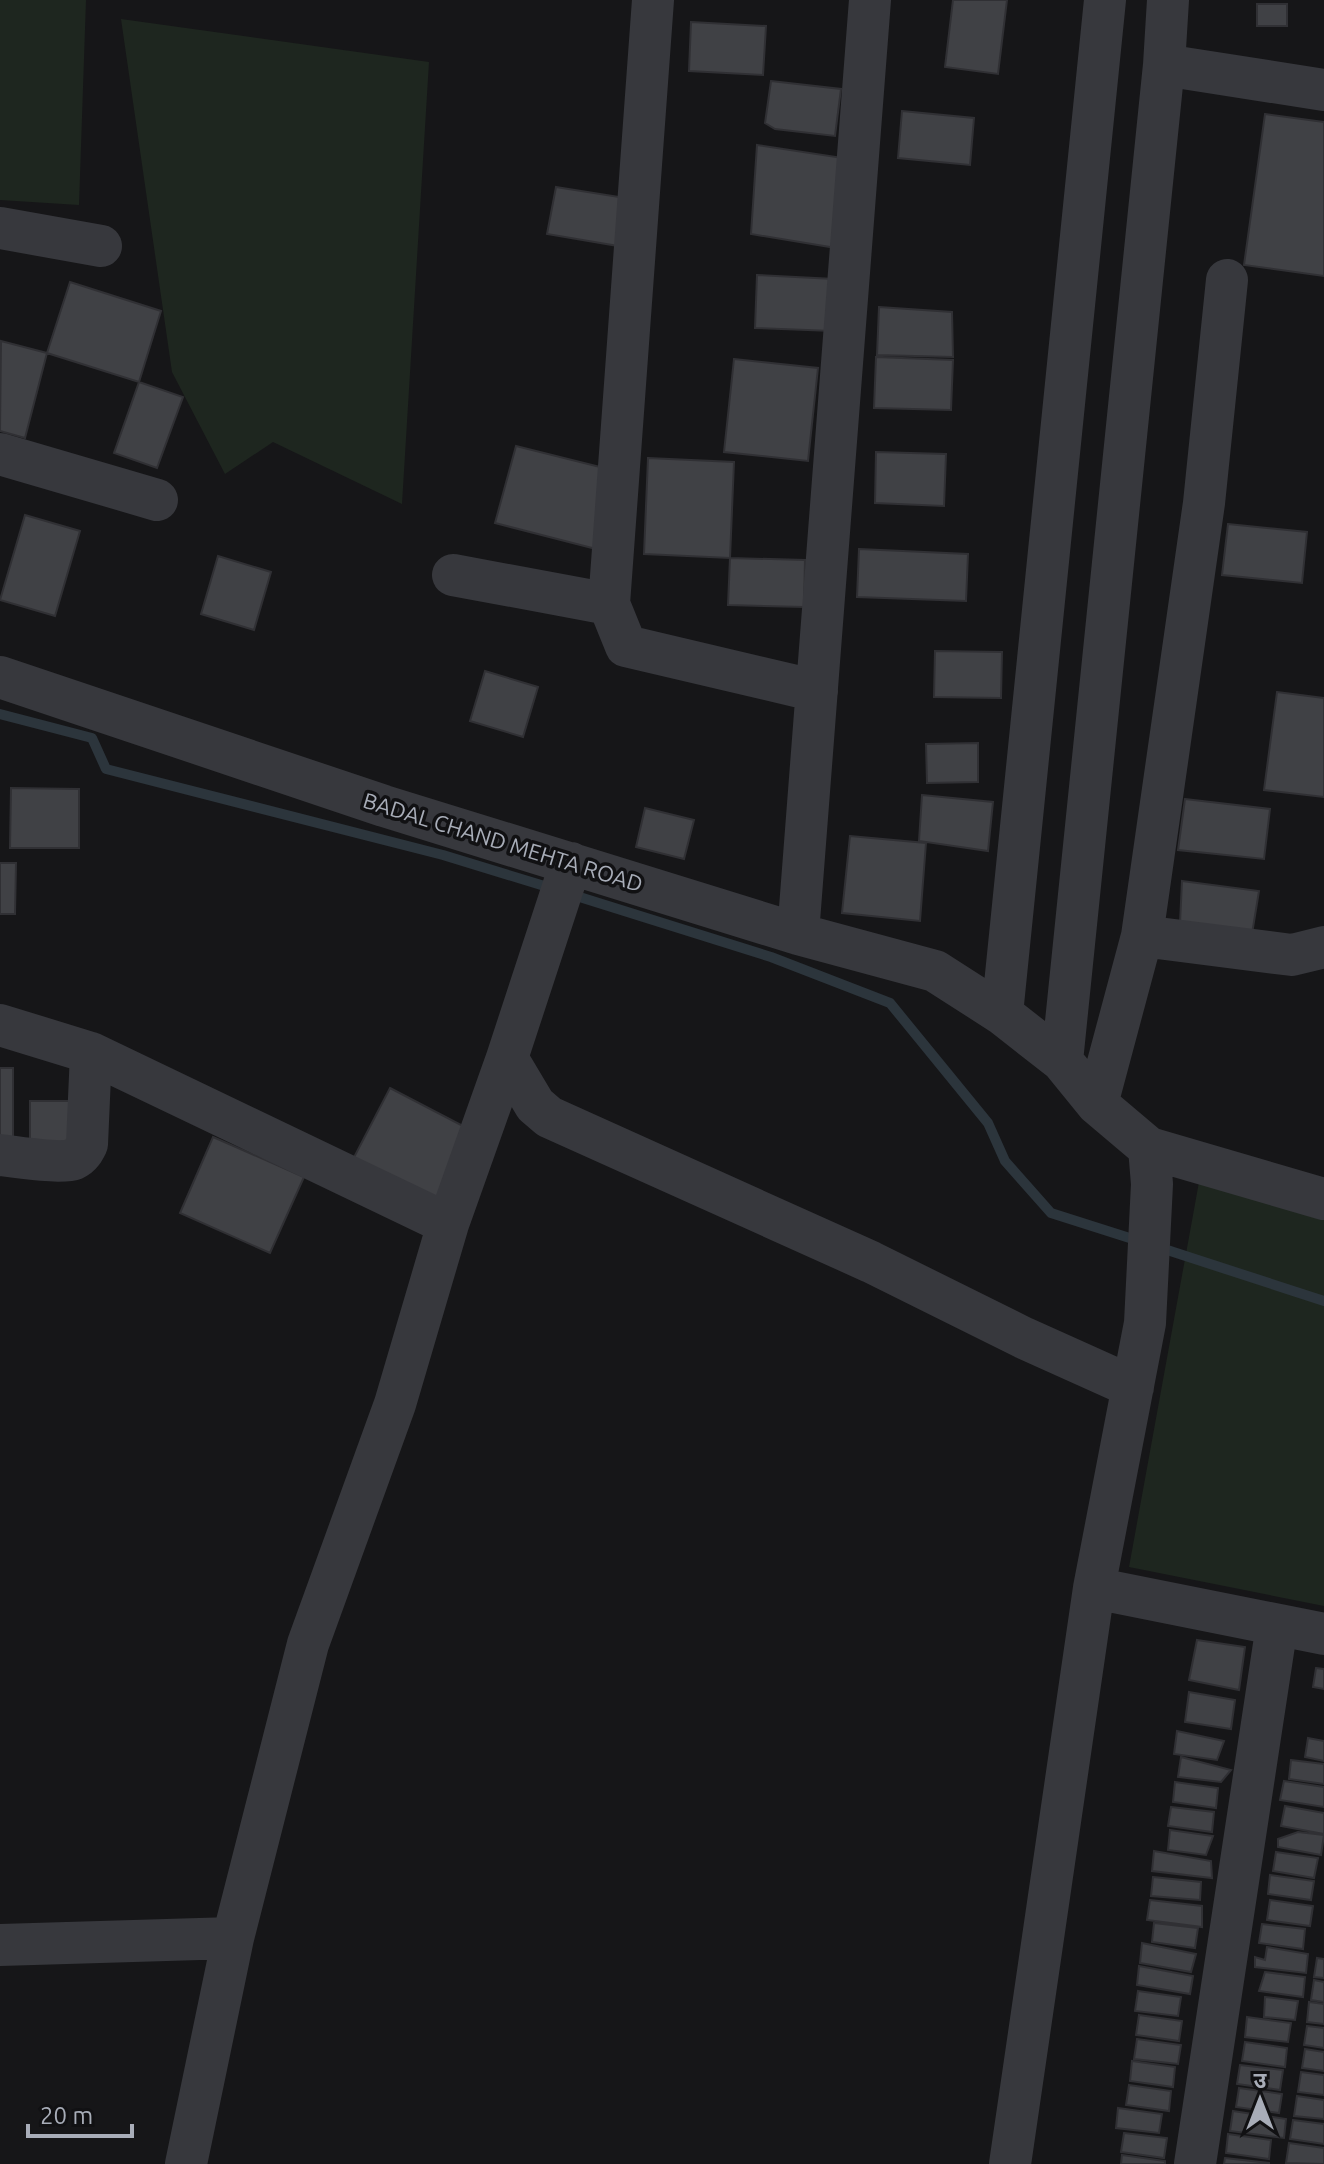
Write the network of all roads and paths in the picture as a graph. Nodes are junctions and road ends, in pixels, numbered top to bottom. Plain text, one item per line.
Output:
1 (653, 0) edge
2 (870, 0) edge
3 (1105, 0) edge
4 (1168, 0) edge
5 (1164, 65) junction
6 (1324, 90) edge
7 (0, 228) edge
8 (101, 246) dead end
9 (1227, 280) dead end
10 (0, 454) edge
11 (157, 500) dead end
12 (453, 575) dead end
13 (609, 604) junction
14 (0, 677) edge
15 (817, 691) junction
16 (564, 887) junction
17 (798, 934) junction
18 (1142, 936) junction
19 (1324, 947) edge
20 (1002, 1014) junction
21 (0, 1025) edge
22 (91, 1053) junction
23 (507, 1058) junction
24 (1062, 1061) junction
25 (1097, 1104) junction
26 (0, 1155) edge
27 (1150, 1166) junction
28 (1324, 1199) edge
29 (448, 1224) junction
30 (1133, 1387) junction
31 (1094, 1588) junction
32 (1277, 1625) junction
33 (1324, 1634) edge
34 (233, 1938) junction
35 (0, 1945) edge
36 (186, 2164) edge
37 (1010, 2164) edge
38 (1195, 2164) edge

1 - 13 street
2 - 15 street
3 - 20 street
4 - 5 street
5 - 6 street
5 - 24 street
7 - 8 street
9 - 18 street
10 - 11 street
12 - 13 street
13 - 15 street
14 - 16 street, BADAL CHAND MEHTA ROAD
15 - 17 street
16 - 17 street, BADAL CHAND MEHTA ROAD
16 - 23 street
17 - 20 street, BADAL CHAND MEHTA ROAD
18 - 19 street
18 - 25 street
20 - 24 street, BADAL CHAND MEHTA ROAD
21 - 22 street
22 - 26 street
22 - 29 street
23 - 29 street
23 - 30 street
24 - 25 street, BADAL CHAND MEHTA ROAD
25 - 27 street, BADAL CHAND MEHTA ROAD
27 - 28 street
27 - 30 street
29 - 34 street
30 - 31 street
31 - 32 street
31 - 37 street
32 - 33 street
32 - 38 street
34 - 35 street
34 - 36 street

